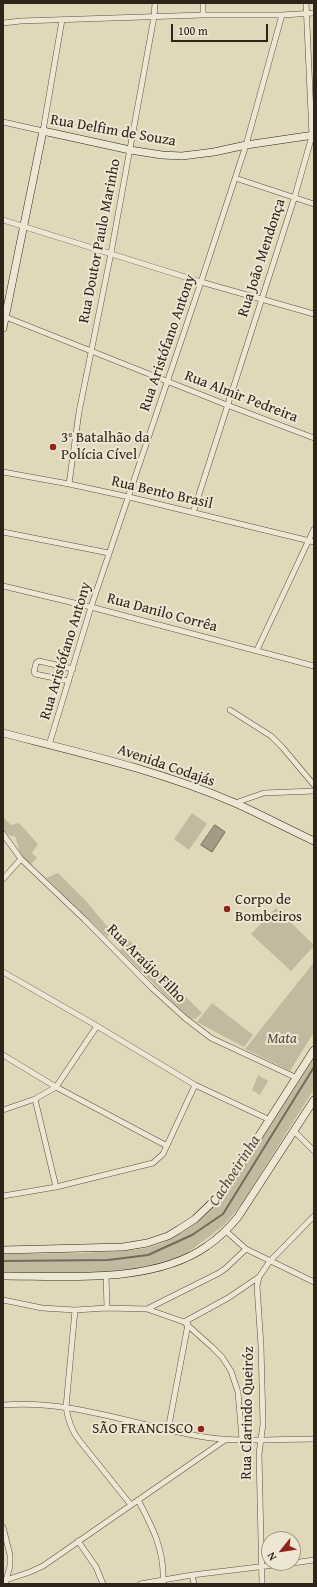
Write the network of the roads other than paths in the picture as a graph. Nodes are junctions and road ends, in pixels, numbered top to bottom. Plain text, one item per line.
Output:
1 (155, 3) edge
2 (203, 3) edge
3 (306, 3) edge
4 (314, 13) edge
5 (306, 14) junction
6 (203, 15) junction
7 (282, 15) junction
8 (154, 17) junction
9 (62, 20) junction
10 (3, 23) edge
11 (3, 122) edge
12 (43, 131) junction
13 (313, 136) edge
14 (246, 145) junction
15 (130, 150) junction
16 (234, 178) junction
17 (294, 199) junction
18 (314, 204) edge
19 (3, 220) edge
20 (24, 226) junction
21 (111, 253) junction
22 (201, 282) junction
23 (261, 299) junction
24 (314, 314) edge
25 (4, 317) edge
26 (3, 328) edge
27 (92, 352) junction
28 (168, 381) junction
29 (227, 405) junction
30 (314, 438) edge
31 (3, 472) edge
32 (69, 484) junction
33 (129, 497) junction
34 (193, 513) junction
35 (314, 529) edge
36 (3, 532) edge
37 (311, 541) edge
38 (109, 553) junction
39 (3, 586) edge
40 (91, 607) junction
41 (257, 650) junction
42 (314, 666) edge
43 (73, 669) junction
44 (69, 681) junction
45 (230, 710) dead end
46 (3, 733) edge
47 (49, 745) junction
48 (314, 785) edge
49 (314, 791) edge
50 (234, 803) junction
51 (3, 834) edge
52 (314, 842) edge
53 (20, 859) junction
54 (3, 879) edge
55 (3, 972) edge
56 (97, 1026) junction
57 (314, 1050) edge
58 (3, 1055) edge
59 (297, 1078) junction
60 (196, 1085) junction
61 (56, 1087) junction
62 (35, 1099) junction
63 (314, 1100) edge
64 (3, 1110) edge
65 (270, 1120) junction
66 (294, 1131) junction
67 (167, 1146) junction
68 (314, 1152) edge
69 (56, 1187) junction
70 (3, 1196) edge
71 (314, 1216) edge
72 (226, 1232) junction
73 (246, 1249) junction
74 (3, 1250) edge
75 (270, 1261) junction
76 (106, 1275) junction
77 (3, 1276) edge
78 (259, 1277) junction
79 (314, 1282) edge
80 (3, 1300) edge
81 (107, 1308) junction
82 (147, 1309) junction
83 (75, 1310) junction
84 (186, 1323) junction
85 (3, 1404) edge
86 (66, 1407) junction
87 (168, 1430) junction
88 (242, 1439) junction
89 (261, 1439) junction
90 (314, 1439) edge
91 (225, 1440) junction
92 (138, 1500) junction
93 (131, 1505) junction
94 (3, 1527) edge
95 (78, 1542) junction
96 (314, 1560) edge
97 (301, 1562) edge
98 (261, 1567) joint
99 (261, 1571) edge
100 (192, 1575) junction
101 (5, 1581) edge
102 (164, 1582) edge
103 (103, 1584) edge
104 (140, 1584) edge
105 (194, 1584) edge
106 (262, 1584) edge

1 - 8 street, Rua Doutor Paulo Marinho
2 - 6 street
3 - 5 street, Rua João Mendonça
4 - 5 street
5 - 7 street
5 - 13 street, Rua João Mendonça
6 - 7 street
6 - 8 street
7 - 14 street, Rua Aristófano Antony
8 - 9 street
8 - 15 street, Rua Doutor Paulo Marinho
9 - 10 street
9 - 12 street
11 - 12 street, Rua Delfim de Souza
12 - 15 street, Rua Delfim de Souza
12 - 20 street
13 - 14 street, Rua Delfim de Souza
13 - 17 street, Rua João Mendonça
14 - 15 street, Rua Delfim de Souza
14 - 16 street, Rua Aristófano Antony
15 - 21 street, Rua Doutor Paulo Marinho
16 - 17 street
16 - 22 street, Rua Aristófano Antony
17 - 18 street
17 - 23 street, Rua João Mendonça
19 - 20 street
20 - 21 street
20 - 25 street
21 - 22 street
21 - 27 street, Rua Doutor Paulo Marinho
22 - 23 street
22 - 28 street, Rua Aristófano Antony
23 - 24 street
23 - 29 street, Rua João Mendonça
25 - 26 street
25 - 27 street, Rua Almir Pedreira
27 - 28 street, Rua Almir Pedreira
27 - 32 street, Rua Doutor Paulo Marinho
28 - 29 street, Rua Almir Pedreira
28 - 33 street, Rua Aristófano Antony
29 - 30 street, Rua Almir Pedreira
29 - 34 street, Rua João Mendonça
31 - 32 street, Rua Bento Brasil
32 - 33 street, Rua Bento Brasil
33 - 34 street, Rua Bento Brasil
33 - 38 street, Rua Aristófano Antony
34 - 37 street, Rua Bento Brasil
35 - 37 street
36 - 38 street
37 - 41 street
38 - 40 street, Rua Aristófano Antony
39 - 40 street, Rua Danilo Corrêa
40 - 41 street, Rua Danilo Corrêa
40 - 43 street, Rua Aristófano Antony
41 - 42 street, Rua Danilo Corrêa
43 - 44 street, Rua Aristófano Antony
43 - 44 street
44 - 47 street, Rua Aristófano Antony
45 - 48 street
46 - 47 street, Avenida Codajás
47 - 50 street, Avenida Codajás
49 - 50 street
50 - 52 street, Avenida Codajás
51 - 53 street, Rua Araújo Filho
53 - 54 street
53 - 59 street, Rua Araújo Filho
55 - 56 street
56 - 60 street
56 - 61 street
57 - 59 street
58 - 61 street
59 - 65 street
60 - 65 street
60 - 67 street
61 - 62 street
61 - 67 street
62 - 64 street
62 - 69 street
63 - 66 street
65 - 74 street
66 - 68 street
66 - 72 street
67 - 69 street
69 - 70 street
71 - 75 street, Rua Clarindo Queiróz
72 - 73 street
72 - 76 street
73 - 75 street
73 - 82 street
75 - 78 street, Rua Clarindo Queiróz
75 - 79 street
76 - 77 street
76 - 81 street
78 - 84 street
78 - 89 street, Rua Clarindo Queiróz
80 - 83 street
81 - 82 street
81 - 83 street
82 - 84 street
83 - 86 street
84 - 87 street
84 - 88 street
85 - 86 street
86 - 87 street
86 - 93 street
87 - 91 street
88 - 89 street
88 - 91 street
89 - 90 street
89 - 98 street, Rua Clarindo Queiróz
91 - 92 street
92 - 93 street
92 - 102 street
93 - 95 street
94 - 101 street
95 - 101 street
95 - 103 street
96 - 97 street
98 - 100 street
99 - 106 street, Rua Clarindo Queiróz
100 - 102 street
100 - 105 street
102 - 104 street

